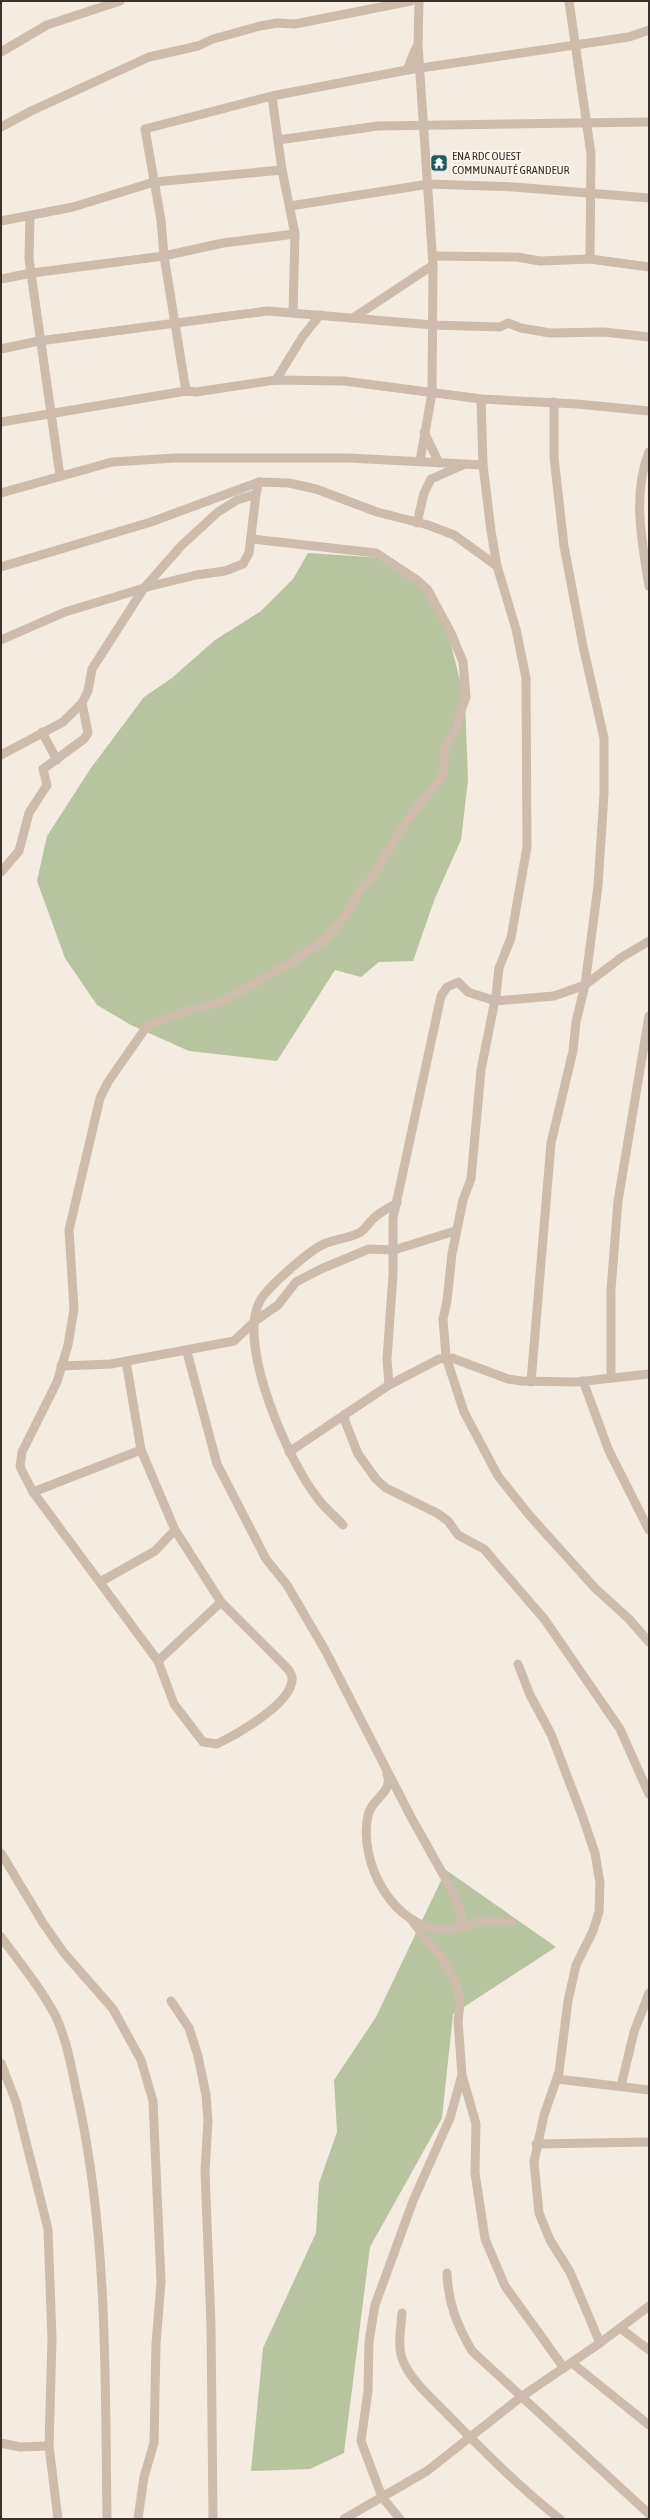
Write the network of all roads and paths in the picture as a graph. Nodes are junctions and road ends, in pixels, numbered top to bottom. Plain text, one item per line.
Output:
1 (120, 1) edge
2 (411, 1) edge
3 (419, 1) edge
4 (569, 1) edge
5 (649, 30) edge
6 (418, 45) junction
7 (574, 45) junction
8 (1, 52) edge
9 (419, 69) junction
10 (407, 70) junction
11 (272, 96) junction
12 (649, 122) edge
13 (424, 124) junction
14 (586, 124) junction
15 (1, 127) edge
16 (278, 140) junction
17 (282, 170) junction
18 (154, 182) junction
19 (429, 184) junction
20 (590, 193) junction
21 (649, 198) edge
22 (290, 206) junction
23 (30, 217) junction
24 (1, 221) edge
25 (295, 234) junction
26 (164, 256) junction
27 (590, 259) junction
28 (433, 260) junction
29 (649, 267) edge
30 (32, 273) junction
31 (1, 279) edge
32 (294, 312) junction
33 (320, 315) junction
34 (353, 318) junction
35 (176, 324) junction
36 (433, 325) junction
37 (649, 336) edge
38 (39, 341) junction
39 (1, 349) edge
40 (276, 380) junction
41 (186, 391) junction
42 (432, 393) junction
43 (481, 399) junction
44 (554, 402) junction
45 (649, 411) edge
46 (50, 414) junction
47 (1, 422) edge
48 (424, 432) junction
49 (649, 452) edge
50 (420, 461) junction
51 (439, 463) junction
52 (464, 465) junction
53 (483, 465) junction
54 (60, 476) junction
55 (258, 482) junction
56 (1, 493) edge
57 (256, 494) junction
58 (640, 504) junction
59 (649, 509) edge
60 (417, 523) junction
61 (251, 539) junction
62 (498, 566) junction
63 (1, 567) edge
64 (649, 586) edge
65 (144, 588) junction
66 (1, 640) edge
67 (82, 703) junction
68 (42, 732) junction
69 (1, 755) edge
70 (57, 760) junction
71 (1, 872) edge
72 (649, 941) edge
73 (585, 985) junction
74 (495, 1001) junction
75 (649, 1016) edge
76 (397, 1203) junction
77 (455, 1231) junction
78 (394, 1250) junction
79 (255, 1321) junction
80 (187, 1352) junction
81 (446, 1357) junction
82 (126, 1361) junction
83 (61, 1366) junction
84 (649, 1374) edge
85 (611, 1378) junction
86 (583, 1381) junction
87 (531, 1382) junction
88 (389, 1384) junction
89 (345, 1414) junction
90 (141, 1450) junction
91 (289, 1452) junction
92 (33, 1492) junction
93 (343, 1525) dead end
94 (175, 1530) junction
95 (649, 1530) edge
96 (100, 1582) junction
97 (221, 1602) junction
98 (649, 1642) edge
99 (158, 1661) junction
100 (518, 1664) dead end
101 (382, 1760) junction
102 (649, 1794) edge
103 (1, 1853) edge
104 (411, 1919) junction
105 (511, 1922) dead end
106 (463, 1927) junction
107 (1, 1937) edge
108 (649, 1994) edge
109 (171, 2001) dead end
110 (1, 2063) edge
111 (462, 2075) junction
112 (557, 2079) junction
113 (621, 2086) junction
114 (649, 2090) edge
115 (649, 2142) edge
116 (536, 2144) junction
117 (447, 2272) dead end
118 (649, 2306) edge
119 (402, 2313) dead end
120 (620, 2328) junction
121 (600, 2344) junction
122 (649, 2350) edge
123 (568, 2365) junction
124 (521, 2397) junction
125 (649, 2425) edge
126 (470, 2437) junction
127 (1, 2443) edge
128 (49, 2446) junction
129 (382, 2497) junction
130 (649, 2514) edge
131 (58, 2519) edge
132 (107, 2519) edge
133 (138, 2519) edge
134 (213, 2519) edge
135 (344, 2519) edge
136 (400, 2519) edge
137 (560, 2519) edge

1 - 8 street
2 - 15 street
3 - 6 street
4 - 7 street
5 - 7 street
6 - 9 street
6 - 10 street
7 - 9 street
7 - 14 street
9 - 10 street
9 - 13 street
10 - 11 street
11 - 16 street
11 - 18 street
12 - 14 street
13 - 14 street
13 - 16 street
13 - 19 street
14 - 20 street
16 - 17 street
17 - 18 street
17 - 22 street
18 - 23 street
18 - 26 street
19 - 20 street
19 - 22 street
19 - 28 street
20 - 21 street
20 - 27 street
22 - 25 street
23 - 24 street
23 - 30 street
25 - 26 street
25 - 32 street
26 - 30 street
26 - 35 street
27 - 28 street
27 - 29 street
28 - 34 street
28 - 36 street
30 - 31 street
30 - 38 street
32 - 33 street
32 - 35 street
33 - 34 street
33 - 40 street
34 - 36 street
35 - 38 street
35 - 41 street
36 - 37 street
36 - 42 street
38 - 39 street
38 - 46 street
40 - 41 street
40 - 42 street
41 - 46 street
42 - 43 street
42 - 48 street
43 - 44 street
43 - 53 street
44 - 45 street
44 - 73 street
46 - 47 street
46 - 54 street
48 - 50 street
48 - 51 street
49 - 58 street
50 - 51 street
50 - 54 street
51 - 52 street
52 - 53 street
52 - 60 street
53 - 62 street
54 - 56 street
55 - 57 street
55 - 60 street
55 - 63 street
57 - 61 street
57 - 65 street
58 - 59 street
58 - 64 street
60 - 62 street
61 - 65 street
61 - 83 street
62 - 74 street
65 - 66 street
65 - 67 street
67 - 68 street
67 - 70 street
68 - 69 street
68 - 70 street
70 - 71 street
72 - 73 street
73 - 74 street
73 - 87 street
74 - 76 street
74 - 77 street
75 - 85 street
76 - 78 street
76 - 79 street
77 - 78 street
77 - 81 street
78 - 79 street
78 - 88 street
79 - 80 street
79 - 91 street
80 - 82 street
80 - 101 street
81 - 87 street
81 - 88 street
81 - 98 street
82 - 83 street
82 - 90 street
83 - 92 street
84 - 85 street
85 - 86 street
86 - 87 street
86 - 95 street
88 - 89 street
89 - 91 street
89 - 102 street
90 - 92 street
90 - 94 street
91 - 93 street
92 - 96 street
94 - 96 street
94 - 97 street
96 - 99 street
97 - 99 street
97 - 99 street
100 - 112 street
101 - 104 street
101 - 106 street
103 - 133 street
104 - 106 street
104 - 111 street
105 - 106 street
107 - 132 street
108 - 113 street
109 - 134 street
110 - 128 street
111 - 123 street
111 - 129 street
112 - 113 street
112 - 116 street
113 - 114 street
115 - 116 street
116 - 121 street
117 - 124 street
118 - 120 street
119 - 126 street
120 - 121 street
120 - 122 street
121 - 123 street
123 - 124 street
123 - 125 street
124 - 126 street
124 - 130 street
126 - 129 street
126 - 137 street
127 - 128 street
128 - 131 street
129 - 135 street
129 - 136 street

